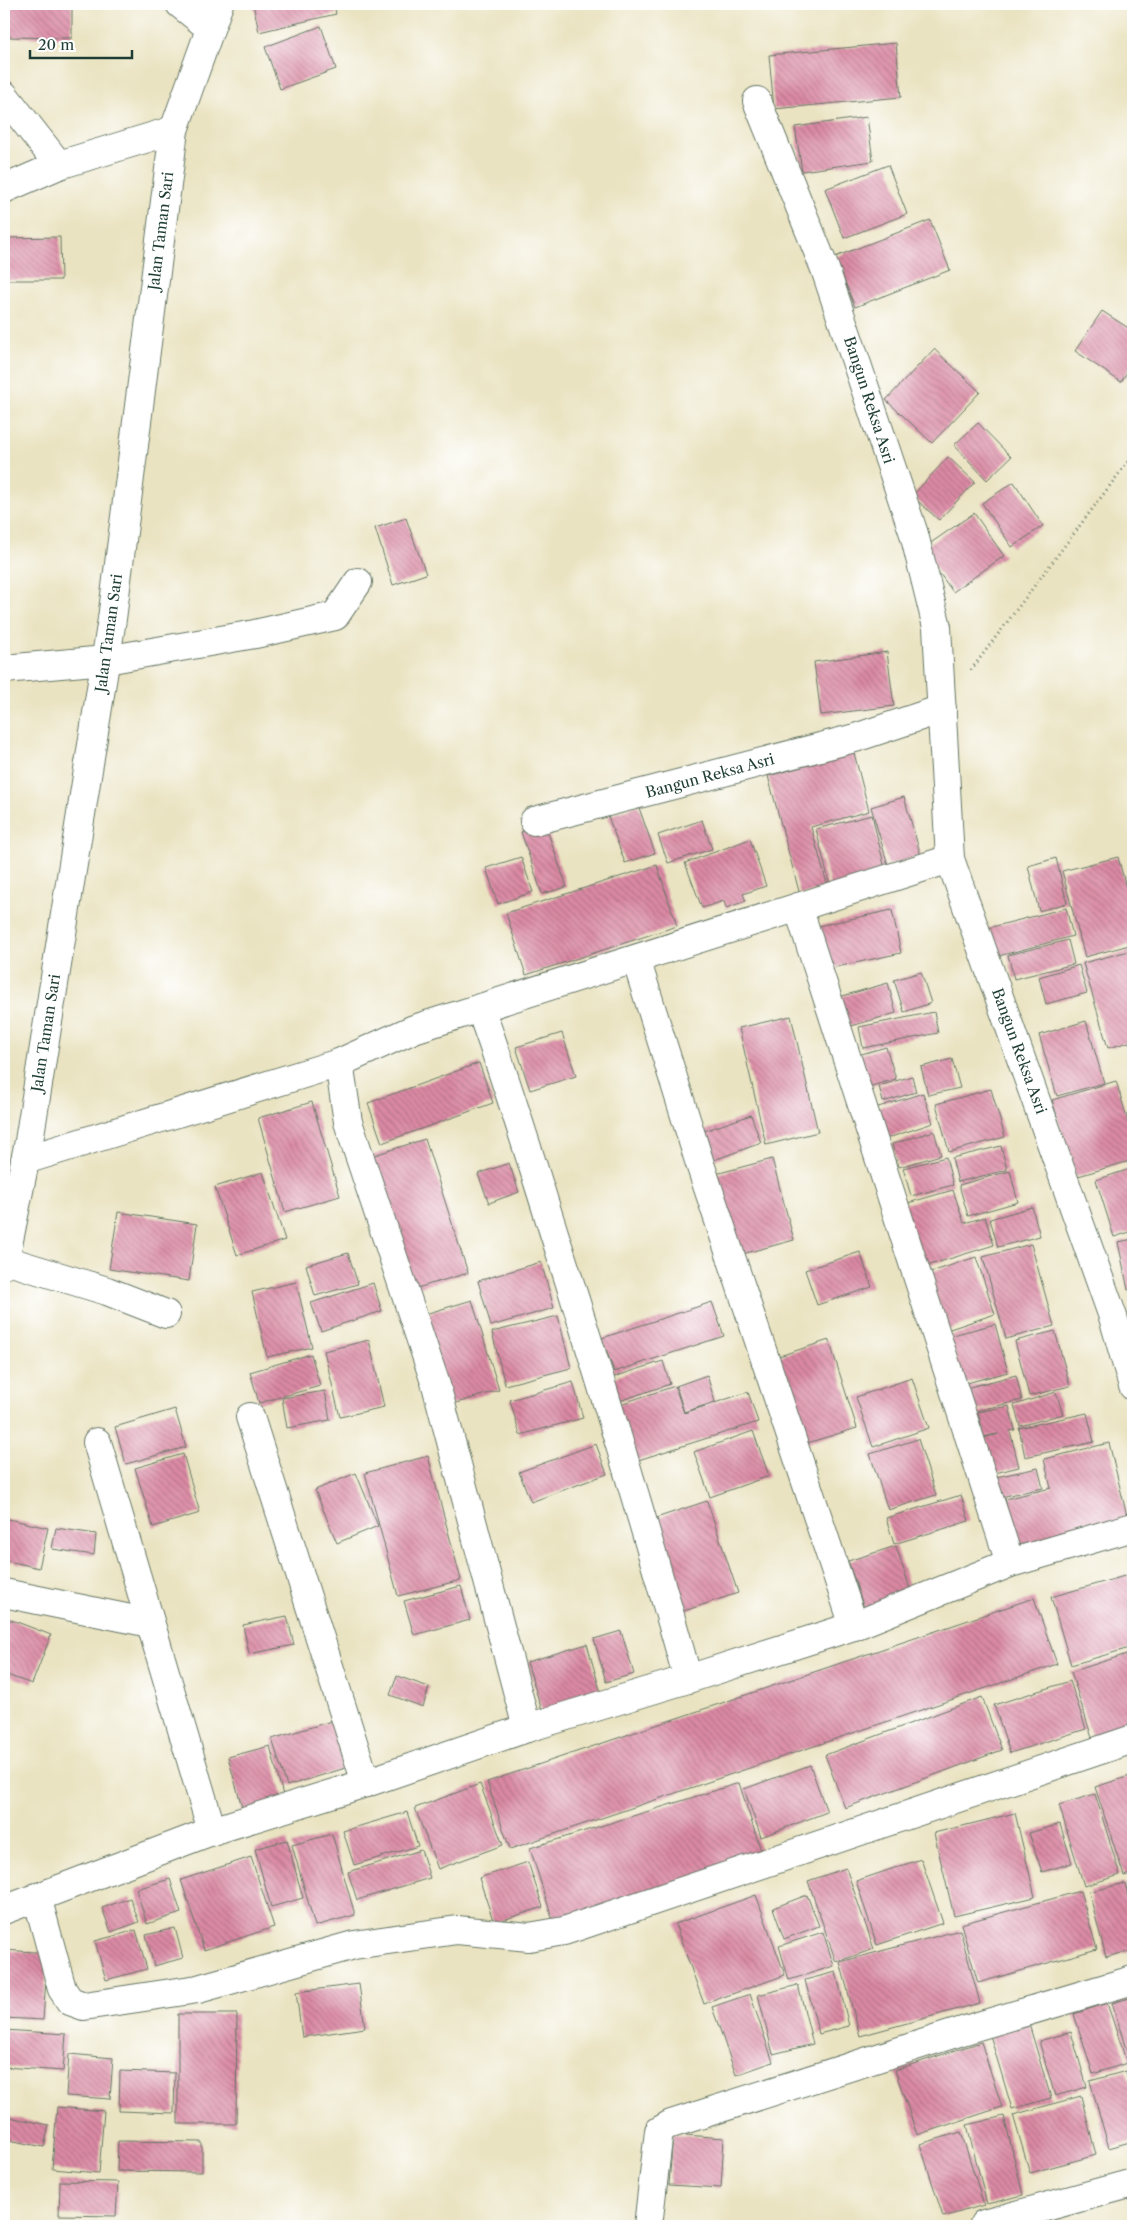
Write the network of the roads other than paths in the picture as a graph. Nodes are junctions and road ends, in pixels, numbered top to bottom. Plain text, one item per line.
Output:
1 (180, 4) edge
2 (214, 16) edge
3 (4, 95) edge
4 (757, 102) dead end
5 (174, 130) junction
6 (59, 165) junction
7 (4, 189) edge
8 (358, 582) dead end
9 (106, 660) junction
10 (4, 669) edge
11 (942, 710) junction
12 (534, 822) dead end
13 (950, 859) junction
14 (798, 907) junction
15 (636, 959) junction
16 (480, 1008) junction
17 (340, 1063) junction
18 (25, 1160) junction
19 (12, 1185) edge
20 (5, 1262) edge
21 (166, 1314) dead end
22 (1123, 1314) edge
23 (1133, 1386) edge
24 (250, 1416) dead end
25 (97, 1442) dead end
26 (1133, 1526) edge
27 (1010, 1563) junction
28 (4, 1593) edge
29 (150, 1623) junction
30 (854, 1626) junction
31 (688, 1679) junction
32 (527, 1728) junction
33 (1133, 1738) edge
34 (366, 1783) junction
35 (212, 1831) junction
36 (37, 1897) junction
37 (4, 1910) edge
38 (1133, 1980) edge
39 (1133, 2183) edge
40 (984, 2224) dead end
41 (648, 2226) edge

1 - 2 street
2 - 5 street, Jalan Taman Sari
3 - 6 street
4 - 11 street, Bangun Reksa Asri
5 - 6 street
5 - 9 street, Jalan Taman Sari
6 - 7 street
8 - 9 street
9 - 10 street
9 - 18 street, Jalan Taman Sari
11 - 12 street, Bangun Reksa Asri
11 - 13 street, Bangun Reksa Asri
13 - 14 street
13 - 22 street, Bangun Reksa Asri
14 - 15 street
14 - 27 street
15 - 16 street
15 - 30 street
16 - 17 street
16 - 31 street
17 - 18 street
17 - 32 street
18 - 19 street, Jalan Taman Sari
19 - 20 street, Jalan Taman Sari
20 - 21 street
22 - 23 street, Bangun Reksa Asri
24 - 34 street
25 - 29 street
26 - 27 street
27 - 30 street
28 - 29 street
29 - 35 street
30 - 31 street
31 - 32 street
32 - 34 street
33 - 36 street
34 - 35 street
35 - 36 street
36 - 37 street
38 - 41 street
39 - 40 street

